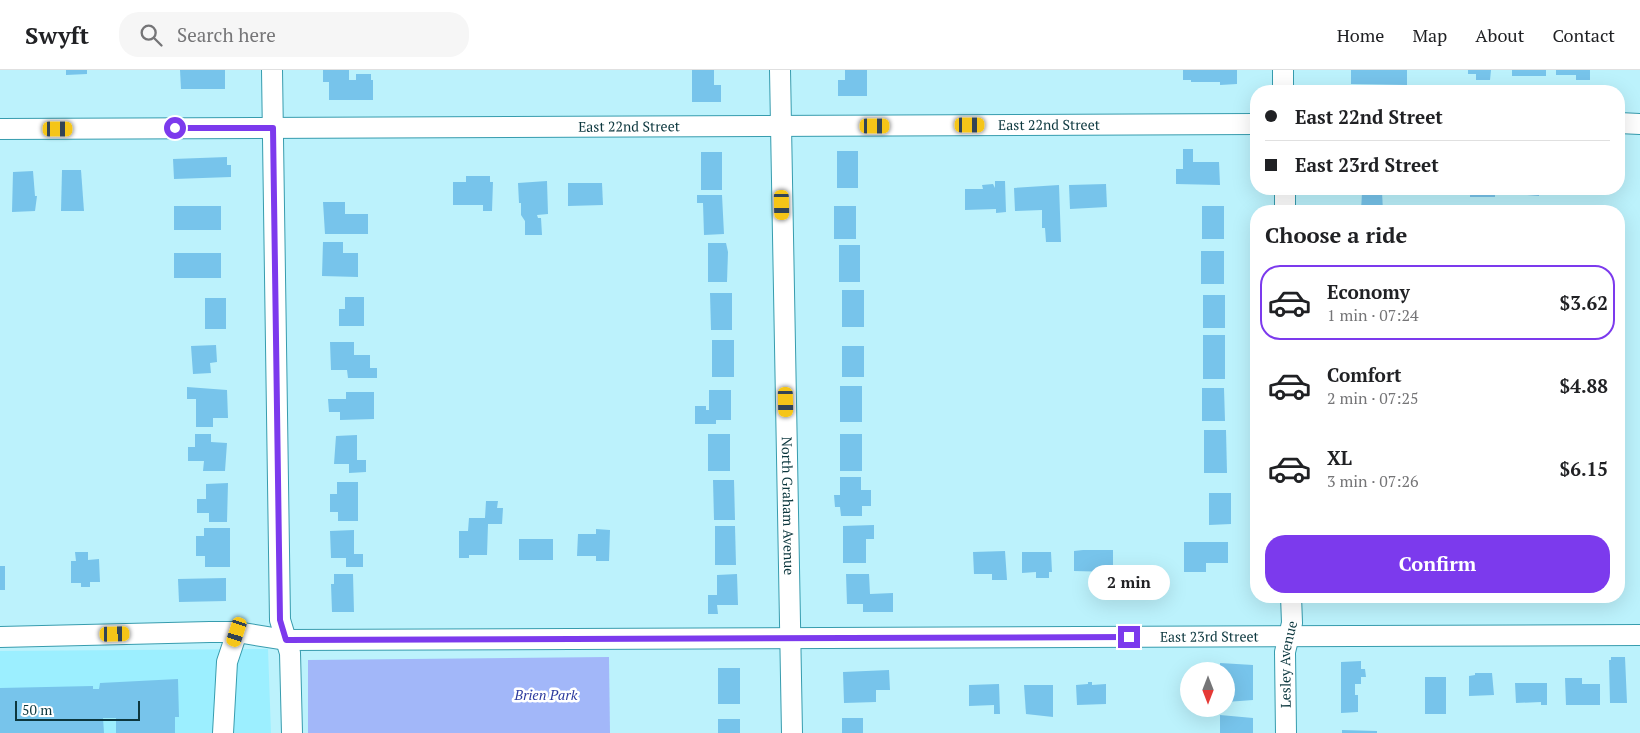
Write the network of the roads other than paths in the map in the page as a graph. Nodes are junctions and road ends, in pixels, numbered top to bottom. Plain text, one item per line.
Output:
1 (272, 70) edge
2 (780, 70) edge
3 (1283, 70) edge
4 (1283, 85) edge
5 (1250, 124) edge
6 (1625, 124) edge
7 (1640, 124) edge
8 (781, 126) junction
9 (273, 128) junction
10 (0, 129) edge
11 (1291, 603) edge
12 (210, 632) junction
13 (237, 632) junction
14 (1640, 635) edge
15 (0, 636) edge
16 (1288, 637) junction
17 (790, 638) junction
18 (286, 640) junction
19 (227, 662) junction
20 (223, 733) edge
21 (292, 733) edge
22 (792, 733) edge
23 (1286, 733) edge

1 - 9 street
2 - 8 street, North Graham Avenue
3 - 4 street
5 - 8 street, East 22nd Street
6 - 7 street
8 - 9 street, East 22nd Street
8 - 17 street, North Graham Avenue
9 - 10 street, East 22nd Street
9 - 18 street
11 - 16 street, Lesley Avenue
12 - 13 street, East 23rd Street
12 - 15 street, East 23rd Street
12 - 19 street
13 - 18 street, East 23rd Street
13 - 19 street
14 - 16 street, East 23rd Street
16 - 17 street, East 23rd Street
16 - 23 street, Lesley Avenue
17 - 18 street, East 23rd Street
17 - 22 street, North Graham Avenue
18 - 21 street
19 - 20 street

